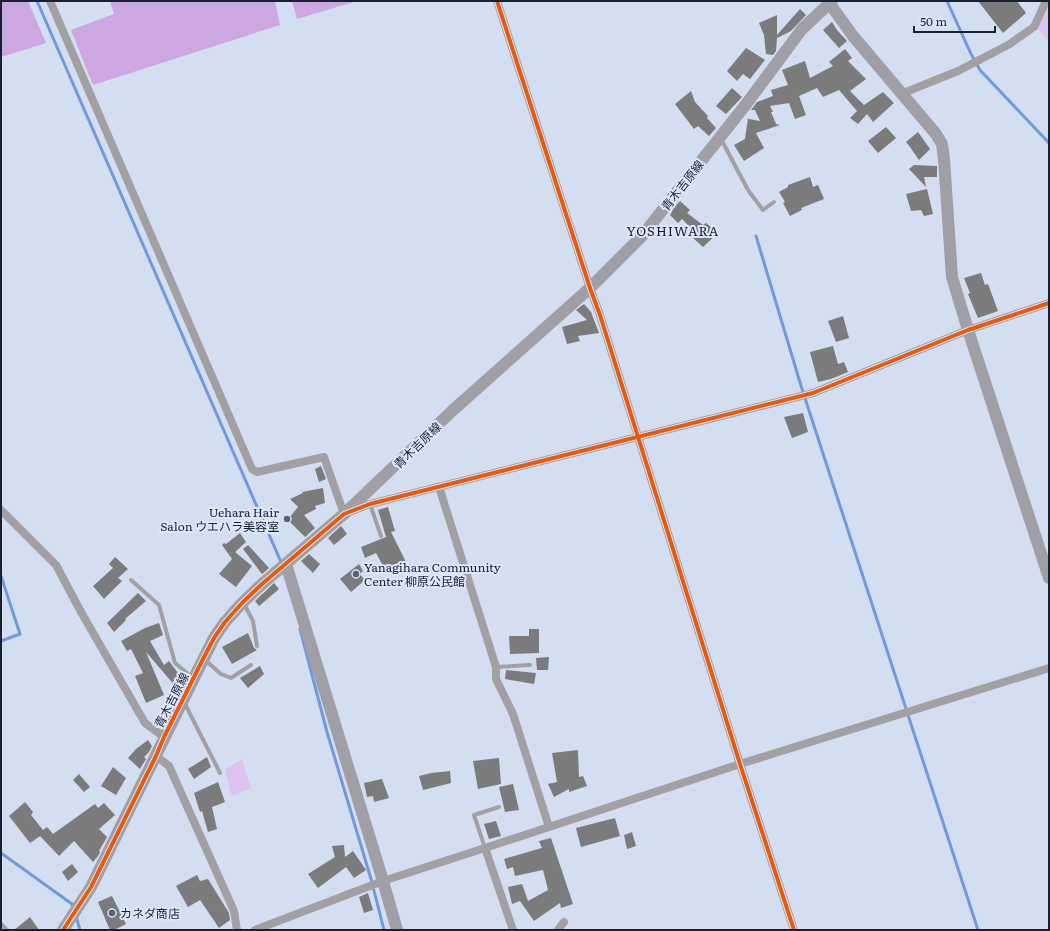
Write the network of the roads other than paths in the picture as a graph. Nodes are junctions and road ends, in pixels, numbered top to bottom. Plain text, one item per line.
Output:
1 (50, 1) edge
2 (497, 1) edge
3 (1046, 1) edge
4 (831, 2) edge
5 (901, 94) junction
6 (720, 137) junction
7 (774, 202) dead end
8 (590, 288) junction
9 (1049, 303) edge
10 (968, 330) junction
11 (638, 437) junction
12 (439, 487) junction
13 (370, 504) junction
14 (1, 510) edge
15 (344, 514) junction
16 (381, 536) dead end
17 (286, 564) junction
18 (1049, 578) edge
19 (131, 580) dead end
20 (243, 602) junction
21 (257, 646) dead end
22 (204, 659) junction
23 (251, 665) dead end
24 (530, 665) dead end
25 (496, 666) junction
26 (1049, 668) edge
27 (194, 678) junction
28 (183, 700) junction
29 (164, 737) junction
30 (156, 756) junction
31 (740, 764) junction
32 (220, 774) dead end
33 (499, 807) dead end
34 (549, 827) junction
35 (485, 848) junction
36 (383, 882) junction
37 (564, 922) dead end
38 (1, 924) edge
39 (7, 930) edge
40 (63, 930) edge
41 (237, 930) edge
42 (255, 930) edge
43 (397, 930) edge
44 (513, 930) edge
45 (558, 930) edge
46 (794, 930) edge

1 - 15 street
2 - 8 street
3 - 5 street
4 - 5 main road
4 - 6 main road, 青木吉原線
5 - 10 main road
6 - 7 lane
6 - 8 main road, 青木吉原線
8 - 11 street
8 - 15 main road, 青木吉原線
9 - 10 street
10 - 11 street
10 - 18 main road
11 - 12 street
11 - 31 street
12 - 13 street
12 - 25 street
13 - 15 street
13 - 16 lane
14 - 29 street
15 - 17 main road, 青木吉原線
17 - 20 main road, 青木吉原線
17 - 36 main road
19 - 27 lane
20 - 21 lane
20 - 22 main road, 青木吉原線
22 - 23 lane
22 - 27 main road, 青木吉原線
24 - 25 lane
25 - 34 street
26 - 31 street
27 - 28 main road, 青木吉原線
28 - 29 main road, 青木吉原線
28 - 32 lane
29 - 30 main road, 青木吉原線
30 - 40 main road, 青木吉原線
30 - 41 street
31 - 34 street
31 - 46 street
33 - 35 lane
34 - 35 street
35 - 36 street
35 - 44 street
36 - 42 street
36 - 43 main road
37 - 45 street
38 - 39 lane

